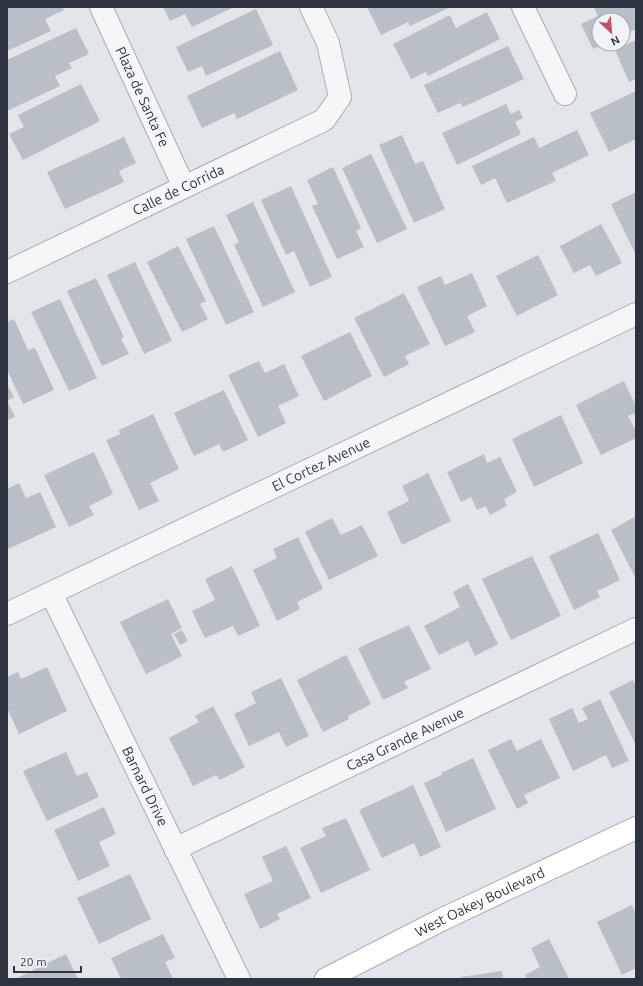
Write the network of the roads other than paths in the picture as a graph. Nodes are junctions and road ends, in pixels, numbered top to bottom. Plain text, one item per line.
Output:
1 (101, 7) edge
2 (312, 7) edge
3 (523, 7) edge
4 (565, 94) dead end
5 (184, 187) junction
6 (7, 272) edge
7 (636, 314) edge
8 (51, 593) junction
9 (7, 614) edge
10 (636, 629) edge
11 (636, 828) edge
12 (175, 849) junction
13 (239, 979) edge
14 (326, 979) edge

1 - 5 street, Plaza de Santa Fe
2 - 5 street, Calle de Corrida
3 - 4 street
5 - 6 street, Calle de Corrida
7 - 8 street, El Cortez Avenue
8 - 9 street, El Cortez Avenue
8 - 12 street, Barnard Drive
10 - 12 street, Casa Grande Avenue
11 - 14 main road, West Oakey Boulevard
12 - 13 street, Barnard Drive

